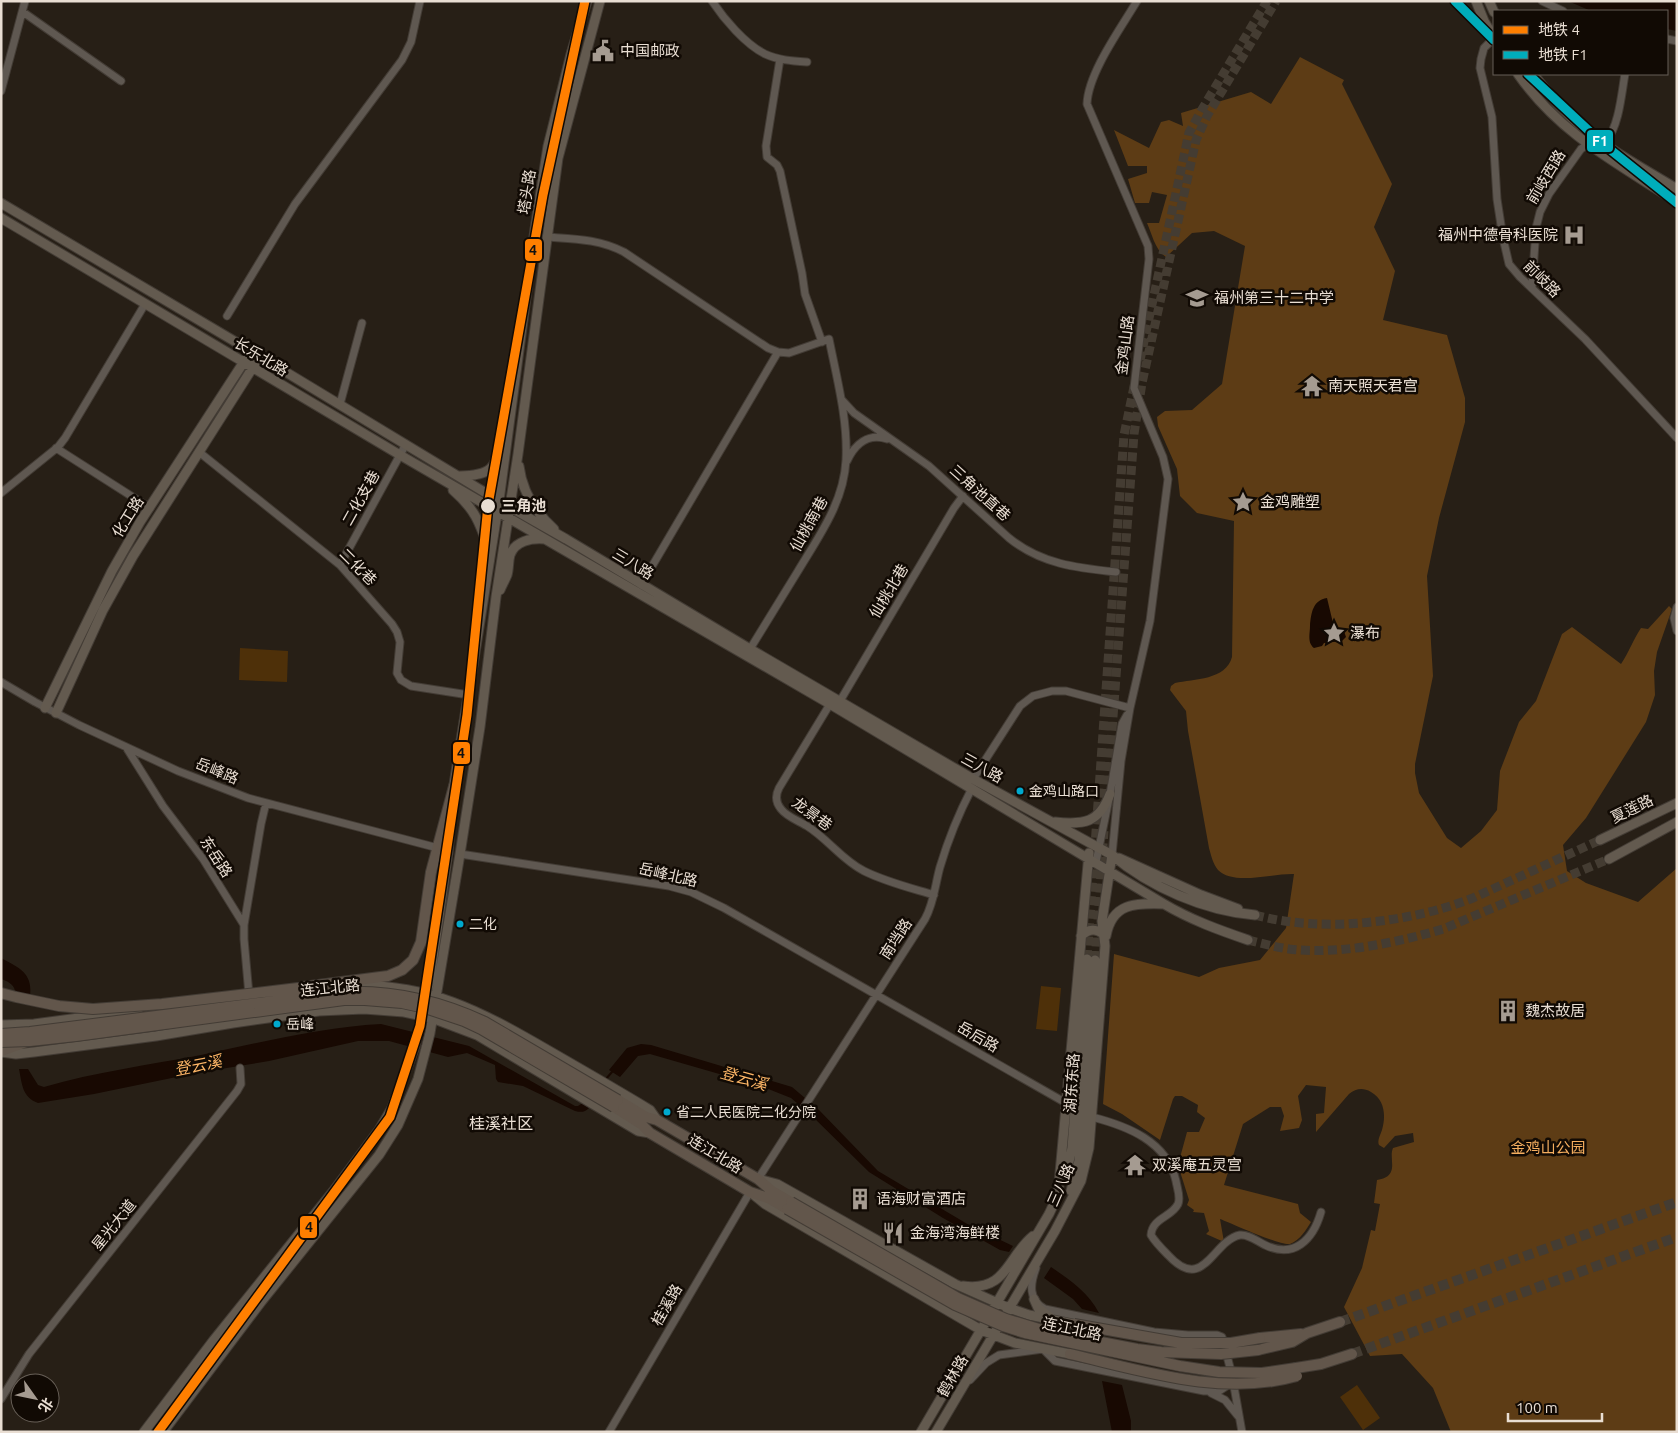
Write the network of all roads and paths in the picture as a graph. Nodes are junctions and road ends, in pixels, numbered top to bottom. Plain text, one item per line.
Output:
1 (25, 1) edge
2 (420, 1) edge
3 (587, 1) edge
4 (600, 1) edge
5 (712, 1) edge
6 (1137, 1) edge
7 (1476, 1) edge
8 (1542, 1) edge
9 (1560, 10) edge
10 (22, 12) junction
11 (1493, 36) edge
12 (1493, 39) edge
13 (780, 59) junction
14 (807, 62) dead end
15 (1519, 75) edge
16 (1534, 75) edge
17 (1625, 75) edge
18 (121, 82) dead end
19 (1, 90) edge
20 (1601, 142) junction
21 (1588, 145) junction
22 (1677, 189) edge
23 (1677, 202) edge
24 (1, 203) edge
25 (1, 218) edge
26 (547, 237) junction
27 (1532, 287) junction
28 (145, 304) junction
29 (227, 316) dead end
30 (362, 323) dead end
31 (825, 341) junction
32 (251, 351) junction
33 (778, 352) junction
34 (260, 356) junction
35 (243, 362) junction
36 (253, 368) junction
37 (841, 400) junction
38 (340, 404) junction
39 (511, 418) junction
40 (1677, 438) edge
41 (893, 440) junction
42 (406, 444) junction
43 (56, 448) junction
44 (199, 452) junction
45 (518, 454) junction
46 (400, 455) junction
47 (846, 461) junction
48 (459, 476) junction
49 (440, 478) junction
50 (1, 493) edge
51 (963, 496) junction
52 (498, 506) junction
53 (150, 508) junction
54 (510, 508) junction
55 (508, 518) junction
56 (566, 539) junction
57 (547, 540) junction
58 (491, 554) junction
59 (340, 565) junction
60 (1116, 572) dead end
61 (641, 585) junction
62 (496, 597) junction
63 (1677, 607) edge
64 (1677, 631) edge
65 (750, 649) junction
66 (1, 682) edge
67 (470, 695) junction
68 (835, 703) junction
69 (45, 708) junction
70 (1130, 708) junction
71 (56, 713) junction
72 (125, 746) junction
73 (973, 784) junction
74 (454, 786) junction
75 (1110, 794) junction
76 (1677, 802) edge
77 (266, 803) junction
78 (1048, 821) junction
79 (1677, 822) edge
80 (1600, 840) tunnel mouth
81 (1089, 843) junction
82 (438, 848) junction
83 (1098, 849) junction
84 (460, 854) junction
85 (1112, 855) junction
86 (1092, 860) junction
87 (1609, 860) tunnel mouth
88 (1109, 871) junction
89 (934, 895) junction
90 (1164, 904) junction
91 (1255, 916) tunnel mouth
92 (244, 926) junction
93 (1081, 936) junction
94 (1104, 936) junction
95 (1248, 940) tunnel mouth
96 (1105, 946) junction
97 (298, 988) junction
98 (1, 992) edge
99 (345, 992) junction
100 (431, 994) junction
101 (249, 995) junction
102 (876, 995) junction
103 (422, 1015) junction
104 (432, 1018) junction
105 (1, 1025) edge
106 (1, 1034) edge
107 (30, 1041) junction
108 (1, 1042) edge
109 (1, 1052) edge
110 (240, 1068) dead end
111 (1066, 1103) junction
112 (616, 1104) junction
113 (1092, 1116) junction
114 (658, 1120) junction
115 (650, 1133) junction
116 (758, 1179) junction
117 (750, 1192) junction
118 (1058, 1195) junction
119 (789, 1205) junction
120 (1067, 1206) junction
121 (1321, 1212) dead end
122 (1038, 1233) junction
123 (1041, 1255) junction
124 (955, 1284) junction
125 (1034, 1299) junction
126 (996, 1303) junction
127 (1009, 1308) junction
128 (1062, 1322) junction
129 (1340, 1322) tunnel mouth
130 (1074, 1324) joint
131 (980, 1330) junction
132 (1307, 1333) junction
133 (993, 1335) junction
134 (1043, 1349) junction
135 (1070, 1354) joint
136 (1352, 1354) tunnel mouth
137 (1297, 1372) junction
138 (1233, 1380) junction
139 (960, 1391) junction
140 (1204, 1391) junction
141 (1, 1399) edge
142 (1240, 1418) junction
143 (144, 1432) edge
144 (163, 1432) edge
145 (609, 1432) edge
146 (921, 1432) edge
147 (936, 1432) edge
148 (1242, 1432) edge

1 - 10 street
2 - 29 street
3 - 39 main road, 塔头路
4 - 26 main road, 塔头路
5 - 13 street
6 - 70 street, 金鸡山路
7 - 11 main road
8 - 9 street
10 - 18 street
10 - 19 street
12 - 27 street, 前岐路
13 - 14 street
13 - 31 street, 仙桃南巷
15 - 21 main road
16 - 20 main road
17 - 20 street
20 - 21 street, 前岐西路
20 - 22 main road
21 - 23 main road
21 - 27 street, 前岐西路
24 - 32 main road, 长乐北路
25 - 28 main road, 长乐北路
26 - 33 street
26 - 45 main road, 塔头路
27 - 40 street, 前岐路
28 - 35 main road, 长乐北路
28 - 43 street
30 - 38 street
31 - 33 street
31 - 37 street, 仙桃南巷
32 - 34 main road, 长乐北路
32 - 35 main road, 化工路
33 - 61 street
34 - 36 main road, 化工路
34 - 38 main road, 长乐北路
35 - 36 main road, 长乐北路
35 - 53 main road, 化工路
36 - 44 main road, 化工路
36 - 46 main road, 长乐北路
37 - 41 street, 三角池直巷
37 - 47 street, 仙桃南巷
38 - 42 main road, 长乐北路
39 - 48 main road
39 - 52 main road, 塔头路
41 - 47 street
41 - 51 street, 三角池直巷
42 - 46 street, 二化支巷
42 - 48 main road, 长乐北路
43 - 50 street
43 - 53 street
44 - 59 street, 二化巷
44 - 71 main road, 化工路
45 - 54 main road, 塔头路
45 - 56 main road
46 - 49 main road, 长乐北路
46 - 59 street, 二化支巷
47 - 65 street, 仙桃南巷
48 - 52 main road, 长乐北路
49 - 52 main road, 长乐北路
49 - 58 main road
51 - 60 street, 三角池直巷
51 - 68 street, 仙桃北巷
52 - 54 main road, 三八路
52 - 55 main road, 长乐北路
52 - 58 main road, 塔头路
53 - 69 main road, 化工路
54 - 55 main road, 塔头路
54 - 56 main road, 三八路
55 - 57 main road, 三八路
55 - 62 main road, 塔头路
56 - 61 main road, 三八路
57 - 62 main road
57 - 68 main road, 三八路
58 - 67 main road, 塔头路
59 - 67 street, 二化巷
61 - 65 main road, 三八路
62 - 84 main road, 塔头路
63 - 64 street
65 - 68 main road, 三八路
66 - 69 street, 岳峰路
67 - 74 main road, 塔头路
68 - 73 main road, 三八路
68 - 89 street, 龙景巷
69 - 71 street, 岳峰路
70 - 73 street, 南垱路
70 - 75 street
70 - 85 street
71 - 72 street, 岳峰路
72 - 77 street, 岳峰路
72 - 92 street, 东岳路
73 - 78 main road, 三八路
73 - 86 main road, 三八路
73 - 89 street, 南垱路
74 - 82 highway
74 - 100 main road, 塔头路
75 - 78 main road
75 - 83 street
76 - 80 main road, 夏莲路
77 - 82 street, 岳峰路
77 - 92 street
78 - 81 main road, 三八路
79 - 87 main road
81 - 83 main road, 三八路
81 - 86 main road
82 - 97 highway, bridge
83 - 85 main road, 三八路
83 - 86 street
84 - 100 main road, 塔头路
84 - 102 street, 岳峰北路
85 - 88 main road, 三八路
85 - 91 main road
86 - 88 main road
86 - 93 main road, 三八路
88 - 90 main road
88 - 94 main road, 三八路
89 - 102 street, 南垱路
90 - 95 main road
90 - 96 main road
92 - 101 street, 东岳路
93 - 94 main road
93 - 111 main road, 三八路
94 - 96 main road, 三八路
96 - 113 main road, 三八路
97 - 98 highway, bridge
97 - 99 highway, bridge
99 - 106 highway, 连江北路, bridge
99 - 112 highway, 连江北路, bridge
100 - 101 main road
100 - 103 main road, 塔头路
100 - 104 main road
100 - 114 main road
101 - 105 main road
102 - 111 street, 岳后路
102 - 116 street, 南垱路
103 - 104 main road
103 - 109 main road
103 - 143 main road, 塔头路
104 - 115 main road
104 - 144 main road
107 - 108 highway, 连江北路, bridge
107 - 109 highway, bridge
107 - 112 highway, 连江北路, bridge
110 - 141 street, 星光大道
111 - 118 main road, 三八路
112 - 114 highway, 连江北路
112 - 115 highway, 连江北路
113 - 120 main road, 三八路
113 - 121 street
114 - 116 highway, 连江北路
115 - 117 highway, 连江北路
116 - 119 highway, 连江北路
116 - 124 main road
117 - 119 highway, 连江北路
117 - 131 main road
117 - 145 street, 桂溪路
118 - 120 main road, 湖东东路
118 - 122 main road, 三八路
119 - 132 highway, 连江北路, bridge
119 - 137 highway, 连江北路, bridge
120 - 123 main road, 三八路
122 - 124 main road
122 - 126 main road, 三八路
123 - 125 street
123 - 127 main road, 三八路
124 - 126 main road
125 - 128 main road
125 - 138 street
126 - 127 main road
126 - 131 main road, 三八路
127 - 128 main road
127 - 133 main road, 鹤林路
128 - 130 main road
129 - 132 highway, 连江北路
130 - 132 highway, bridge
131 - 133 main road
131 - 146 main road, 三八路
133 - 134 main road
133 - 139 main road, 鹤林路
134 - 135 main road
134 - 139 street
134 - 140 street
135 - 137 highway, bridge
136 - 137 highway
138 - 140 street
138 - 142 street
139 - 147 main road, 鹤林路
140 - 142 street
142 - 148 street

